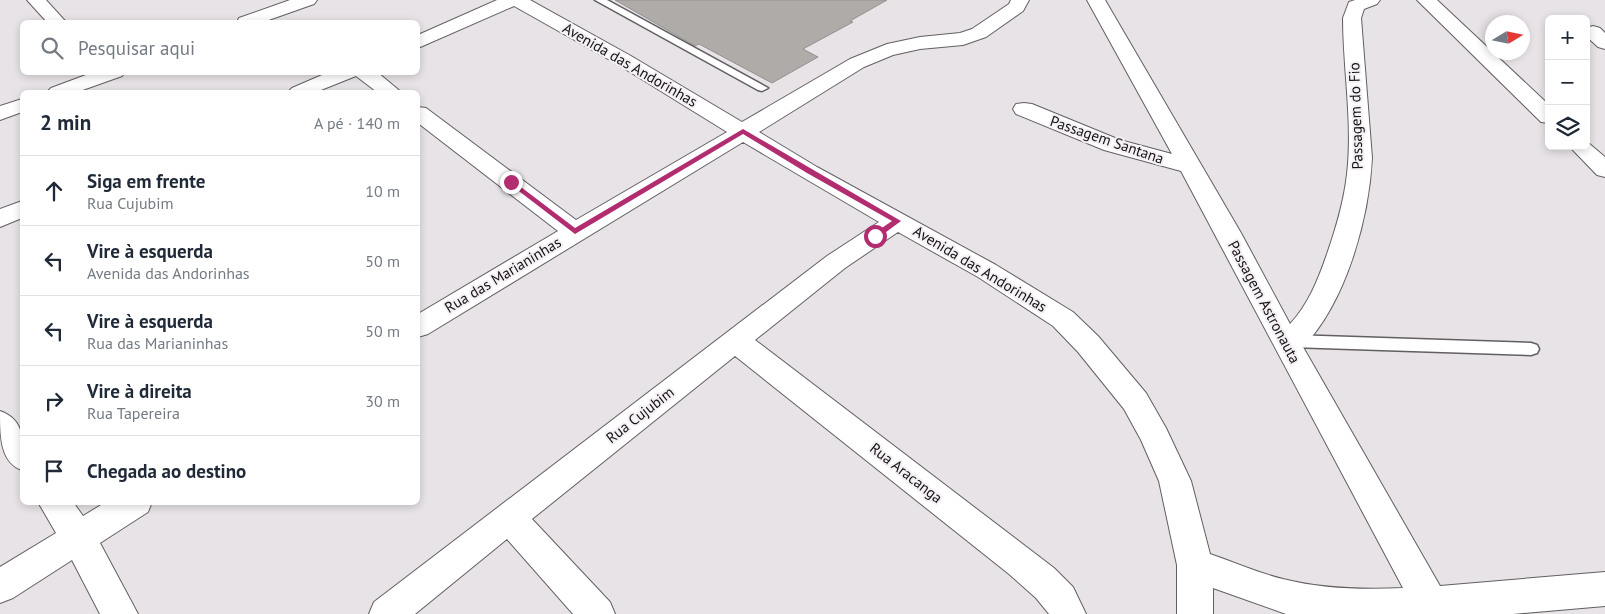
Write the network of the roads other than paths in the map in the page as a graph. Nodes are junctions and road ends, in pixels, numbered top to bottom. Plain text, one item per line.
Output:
1 (36, 0) edge
2 (308, 0) edge
3 (512, 0) edge
4 (516, 0) edge
5 (600, 0) edge
6 (1020, 0) edge
7 (1096, 0) edge
8 (1371, 0) edge
9 (1426, 0) edge
10 (278, 4) edge
11 (55, 20) edge
12 (250, 20) edge
13 (420, 41) edge
14 (106, 75) edge
15 (341, 75) edge
16 (367, 75) edge
17 (762, 88) dead end
18 (64, 90) edge
19 (304, 90) edge
20 (387, 90) edge
21 (20, 106) edge
22 (1024, 109) dead end
23 (0, 113) edge
24 (1545, 114) edge
25 (420, 116) edge
26 (743, 131) junction
27 (1584, 150) edge
28 (1190, 166) junction
29 (1605, 170) edge
30 (20, 210) edge
31 (0, 219) edge
32 (898, 221) junction
33 (575, 232) junction
34 (420, 326) edge
35 (736, 341) junction
36 (1289, 343) junction
37 (1531, 349) dead end
38 (0, 424) edge
39 (20, 454) edge
40 (56, 505) edge
41 (131, 505) edge
42 (509, 517) junction
43 (79, 539) junction
44 (1195, 565) junction
45 (0, 586) edge
46 (1605, 589) edge
47 (1433, 609) edge
48 (120, 614) edge
49 (387, 614) edge
50 (597, 614) edge
51 (1068, 614) edge
52 (1194, 614) edge

1 - 11 street
2 - 10 street
3 - 13 street
4 - 26 street, Avenida das Andorinhas
5 - 17 lane
6 - 26 street, Rua das Marianinhas
7 - 28 street, Passagem Astronauta
8 - 36 street, Passagem do Fio
9 - 24 street
10 - 12 street
14 - 18 street
15 - 19 street
16 - 20 street
21 - 23 street
22 - 28 street, Passagem Santana
25 - 33 street
26 - 32 street, Avenida das Andorinhas
26 - 33 street, Rua das Marianinhas
27 - 29 street
28 - 36 street, Passagem Astronauta
30 - 31 street
32 - 35 street, Rua Cujubim
32 - 44 street, Avenida das Andorinhas
33 - 34 street, Rua das Marianinhas
35 - 42 street, Rua Cujubim
35 - 51 street, Rua Aracanga
36 - 37 lane
36 - 47 street, Passagem Astronauta
38 - 39 street
40 - 43 street
41 - 43 street
42 - 49 street, Rua Cujubim
42 - 50 street
43 - 45 street
43 - 48 street
44 - 47 street
44 - 52 street, Avenida das Andorinhas
46 - 47 street

